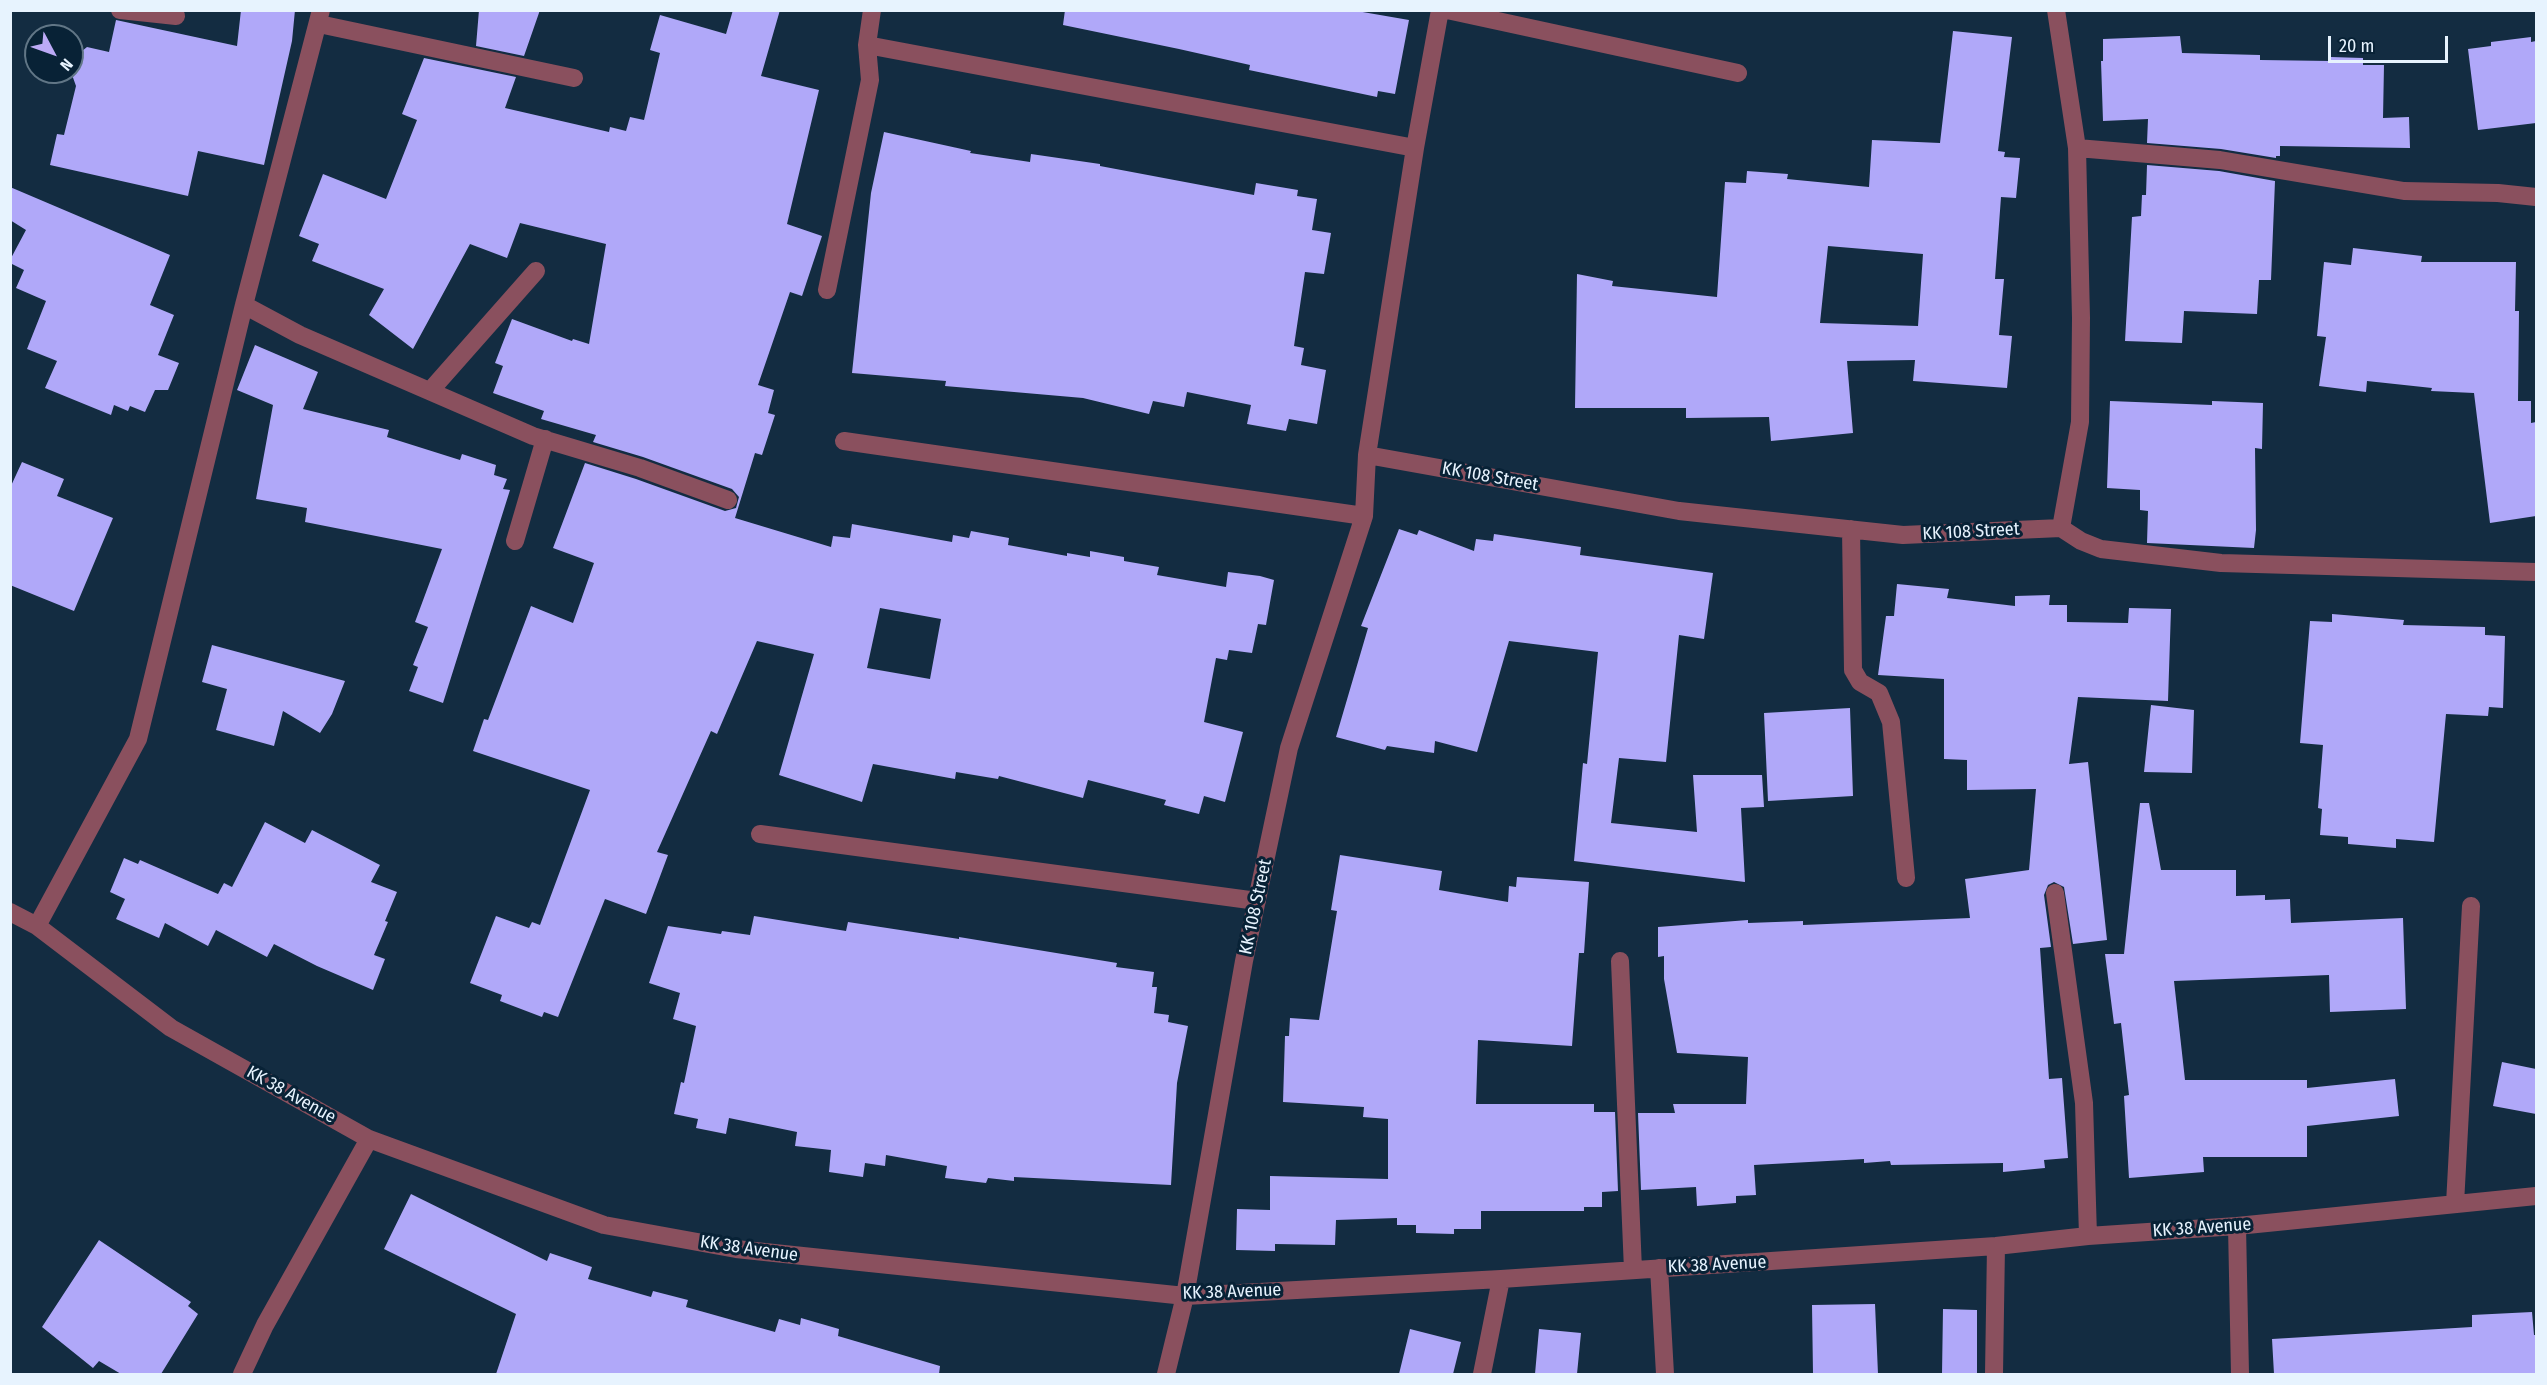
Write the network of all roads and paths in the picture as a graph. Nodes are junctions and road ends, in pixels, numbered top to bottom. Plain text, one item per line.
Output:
1 (120, 10) edge
2 (872, 10) edge
3 (1440, 10) edge
4 (1447, 10) edge
5 (2056, 10) edge
6 (176, 16) dead end
7 (320, 17) edge
8 (867, 45) junction
9 (1738, 73) dead end
10 (574, 78) dead end
11 (1415, 148) junction
12 (2077, 148) junction
13 (2536, 197) edge
14 (536, 272) dead end
15 (827, 290) dead end
16 (244, 306) junction
17 (430, 391) junction
18 (545, 439) junction
19 (844, 441) dead end
20 (1367, 455) junction
21 (728, 500) dead end
22 (1364, 516) junction
23 (2061, 528) junction
24 (1851, 530) junction
25 (515, 541) dead end
26 (2536, 572) edge
27 (760, 834) dead end
28 (1906, 878) dead end
29 (2055, 893) dead end
30 (1257, 901) junction
31 (2471, 906) dead end
32 (10, 912) edge
33 (37, 926) junction
34 (1620, 961) dead end
35 (369, 1138) junction
36 (2536, 1196) edge
37 (2455, 1204) junction
38 (2237, 1226) junction
39 (2088, 1236) junction
40 (1996, 1246) junction
41 (1659, 1268) junction
42 (1633, 1270) junction
43 (1501, 1279) junction
44 (1185, 1296) junction
45 (242, 1374) edge
46 (1166, 1374) edge
47 (1482, 1374) edge
48 (1665, 1374) edge
49 (1994, 1374) edge
50 (2240, 1374) edge

1 - 6 street
2 - 8 street
3 - 11 street, KK 108 Street
4 - 9 street
5 - 12 street
7 - 10 street
7 - 16 street
8 - 11 street
8 - 15 street
11 - 20 street, KK 108 Street
12 - 13 street
12 - 23 street
14 - 17 street
16 - 17 street
16 - 33 street
17 - 18 street
18 - 21 street
18 - 25 street
19 - 22 street
20 - 22 street, KK 108 Street
20 - 24 street, KK 108 Street
22 - 30 street, KK 108 Street
23 - 24 street, KK 108 Street
23 - 26 street
24 - 28 street
27 - 30 street
29 - 39 street
30 - 44 street, KK 108 Street
31 - 37 street
32 - 33 street, KK 38 Avenue
33 - 35 street, KK 38 Avenue
34 - 42 street
35 - 44 street, KK 38 Avenue
35 - 45 street
36 - 37 street, KK 38 Avenue
37 - 38 street, KK 38 Avenue
38 - 39 street, KK 38 Avenue
38 - 50 street
39 - 40 street, KK 38 Avenue
40 - 41 street, KK 38 Avenue
40 - 49 street
41 - 42 street, KK 38 Avenue
41 - 48 street
42 - 43 street, KK 38 Avenue
43 - 44 street, KK 38 Avenue
43 - 47 street
44 - 46 street, KK 108 Street

